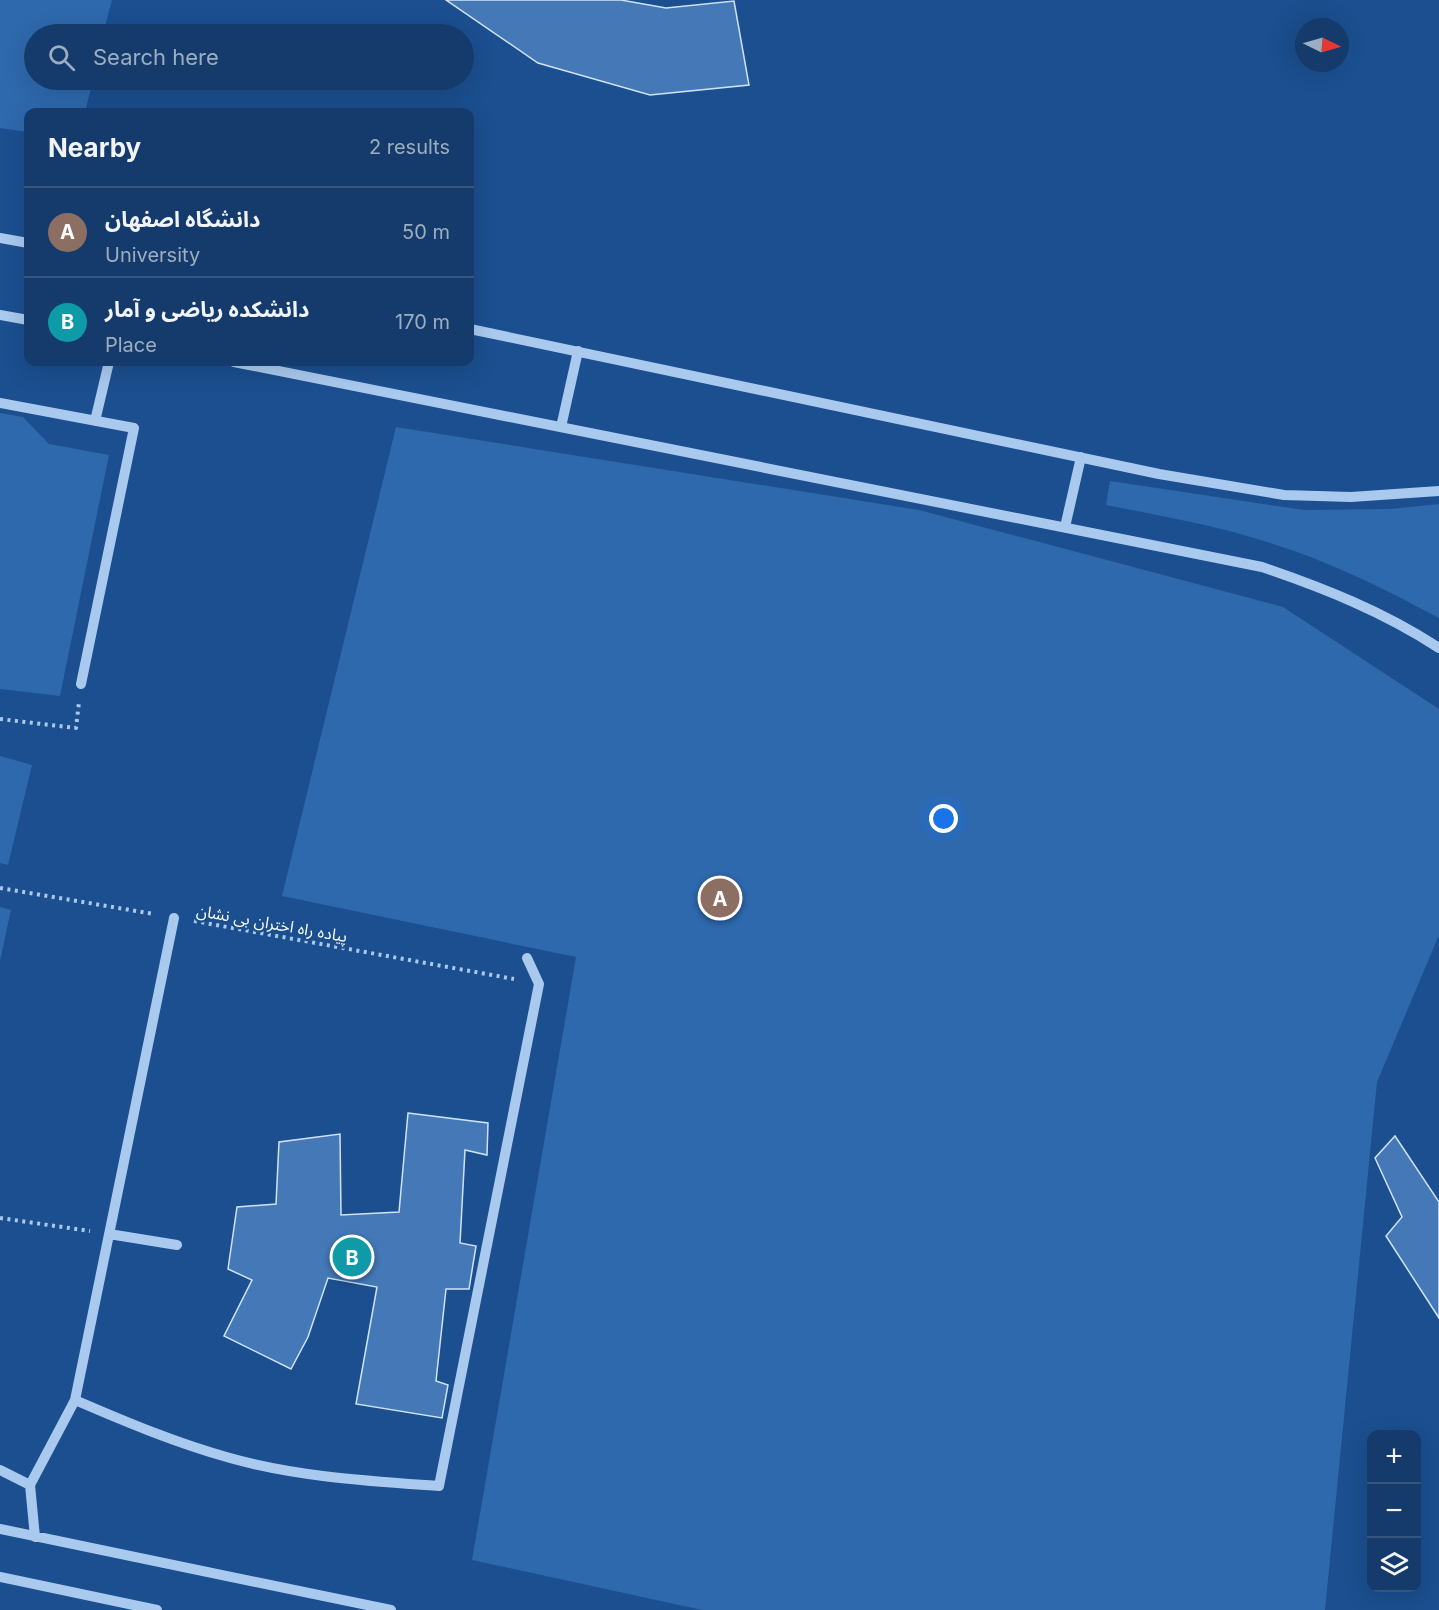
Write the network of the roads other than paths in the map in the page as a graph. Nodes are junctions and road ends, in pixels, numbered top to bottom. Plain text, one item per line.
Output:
1 (0, 238) edge
2 (24, 242) edge
3 (0, 315) edge
4 (24, 320) edge
5 (474, 330) edge
6 (578, 351) junction
7 (108, 366) edge
8 (254, 366) edge
9 (0, 403) edge
10 (95, 421) junction
11 (561, 427) junction
12 (1081, 457) junction
13 (1439, 491) edge
14 (1065, 527) junction
15 (1439, 648) edge
16 (81, 684) road end
17 (174, 918) road end
18 (527, 958) dead end
19 (109, 1234) junction
20 (177, 1245) dead end
21 (75, 1400) junction
22 (0, 1470) edge
23 (30, 1485) junction
24 (0, 1529) edge
25 (35, 1537) junction
26 (0, 1577) edge
27 (157, 1610) edge
28 (391, 1610) edge

1 - 2 lane
3 - 4 lane
5 - 6 lane
6 - 11 lane
6 - 12 lane
7 - 10 lane
8 - 11 lane
9 - 10 lane
10 - 16 lane
11 - 14 lane
12 - 13 lane
12 - 14 lane
14 - 15 lane
17 - 19 lane
18 - 21 lane
19 - 20 lane
19 - 21 lane
21 - 23 lane
22 - 23 lane
23 - 25 lane
24 - 25 lane
25 - 28 lane
26 - 27 lane

